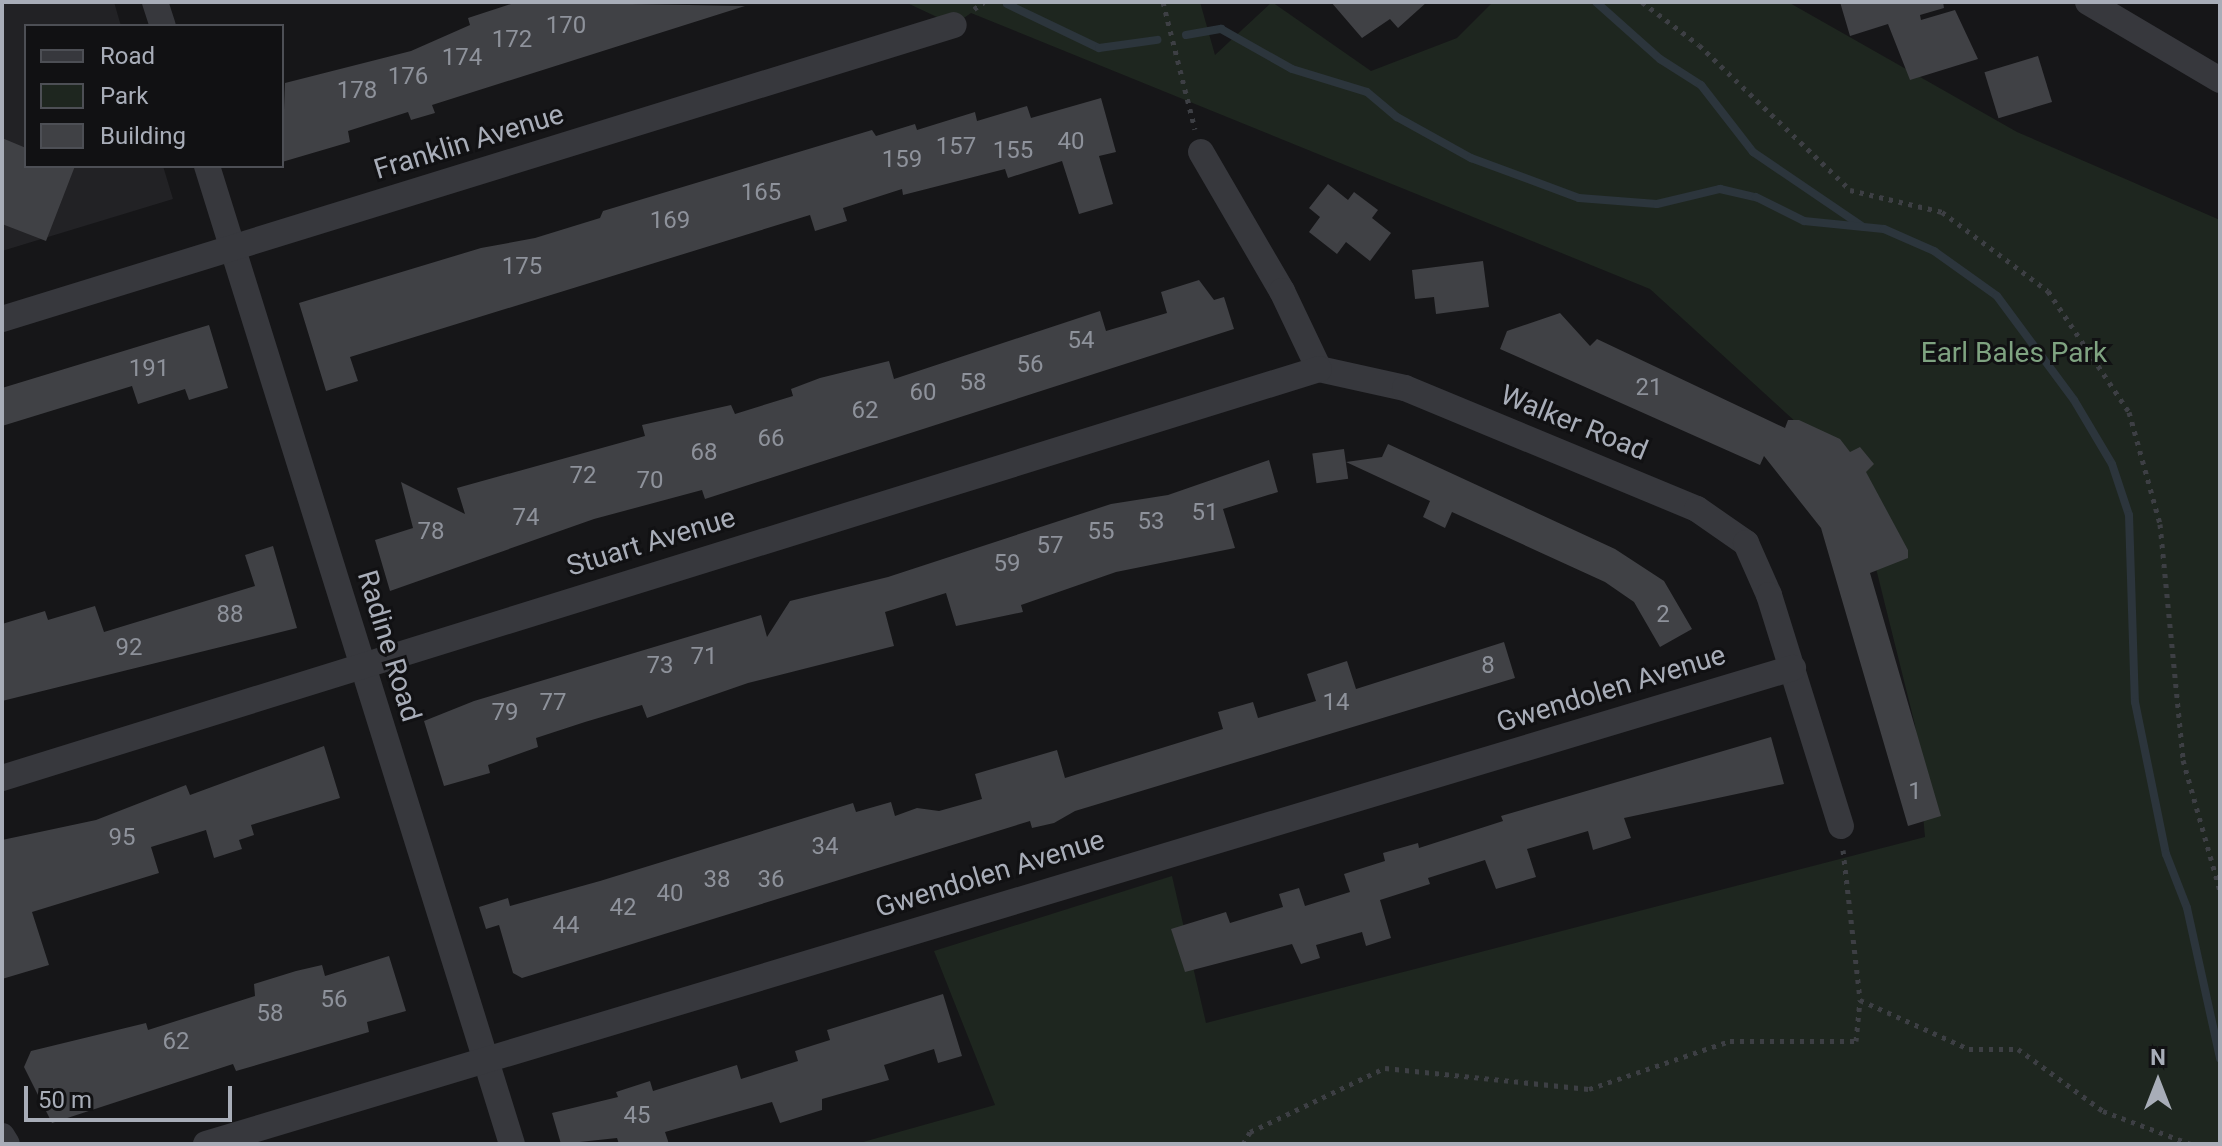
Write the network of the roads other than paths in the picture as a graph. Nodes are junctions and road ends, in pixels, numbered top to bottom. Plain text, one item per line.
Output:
1 (155, 2) edge
2 (2088, 2) edge
3 (162, 24) edge
4 (954, 25) dead end
5 (2220, 80) edge
6 (1201, 152) road end
7 (208, 168) edge
8 (234, 249) junction
9 (2, 319) edge
10 (1319, 369) junction
11 (361, 665) junction
12 (1793, 668) junction
13 (2, 778) edge
14 (1841, 826) road end
15 (484, 1058) junction
16 (2, 1136) edge
17 (7, 1144) edge
18 (206, 1144) edge
19 (512, 1144) edge

1 - 3 street
2 - 5 street
4 - 8 street, Franklin Avenue
6 - 10 street
7 - 8 street, Radine Road
8 - 9 street, Franklin Avenue
8 - 11 street, Radine Road
10 - 11 street, Stuart Avenue
10 - 12 street, Walker Road
11 - 13 street, Stuart Avenue
11 - 15 street, Radine Road
12 - 14 street, Walker Road
12 - 15 street, Gwendolen Avenue
15 - 18 street, Gwendolen Avenue
15 - 19 street, Radine Road
16 - 17 street

